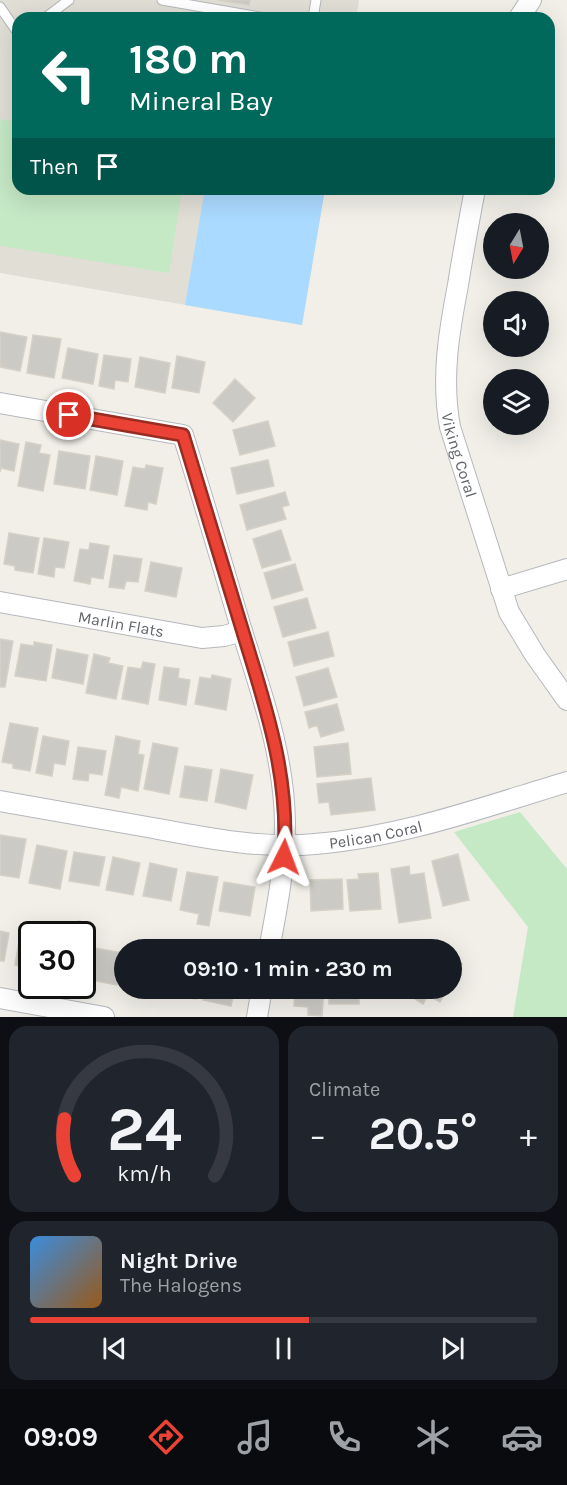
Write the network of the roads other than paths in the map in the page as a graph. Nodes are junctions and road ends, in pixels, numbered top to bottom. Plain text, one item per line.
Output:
1 (69, 0) edge
2 (162, 0) edge
3 (0, 7) edge
4 (53, 12) edge
5 (231, 12) edge
6 (12, 24) edge
7 (474, 195) edge
8 (0, 403) edge
9 (567, 569) edge
10 (501, 589) junction
11 (0, 602) edge
12 (242, 631) junction
13 (567, 700) edge
14 (567, 782) edge
15 (0, 801) edge
16 (285, 845) junction
17 (271, 939) edge
18 (0, 999) edge
19 (260, 999) edge
20 (104, 1017) edge
21 (256, 1017) edge

1 - 4 lane
2 - 5 lane
3 - 6 lane
7 - 10 street, Viking Coral
8 - 12 street
9 - 10 street
10 - 13 street, Viking Coral
11 - 12 street, Marlin Flats
12 - 16 street
14 - 16 street, Pelican Coral
15 - 16 street, Pelican Coral
16 - 17 street
18 - 20 street
19 - 21 street

